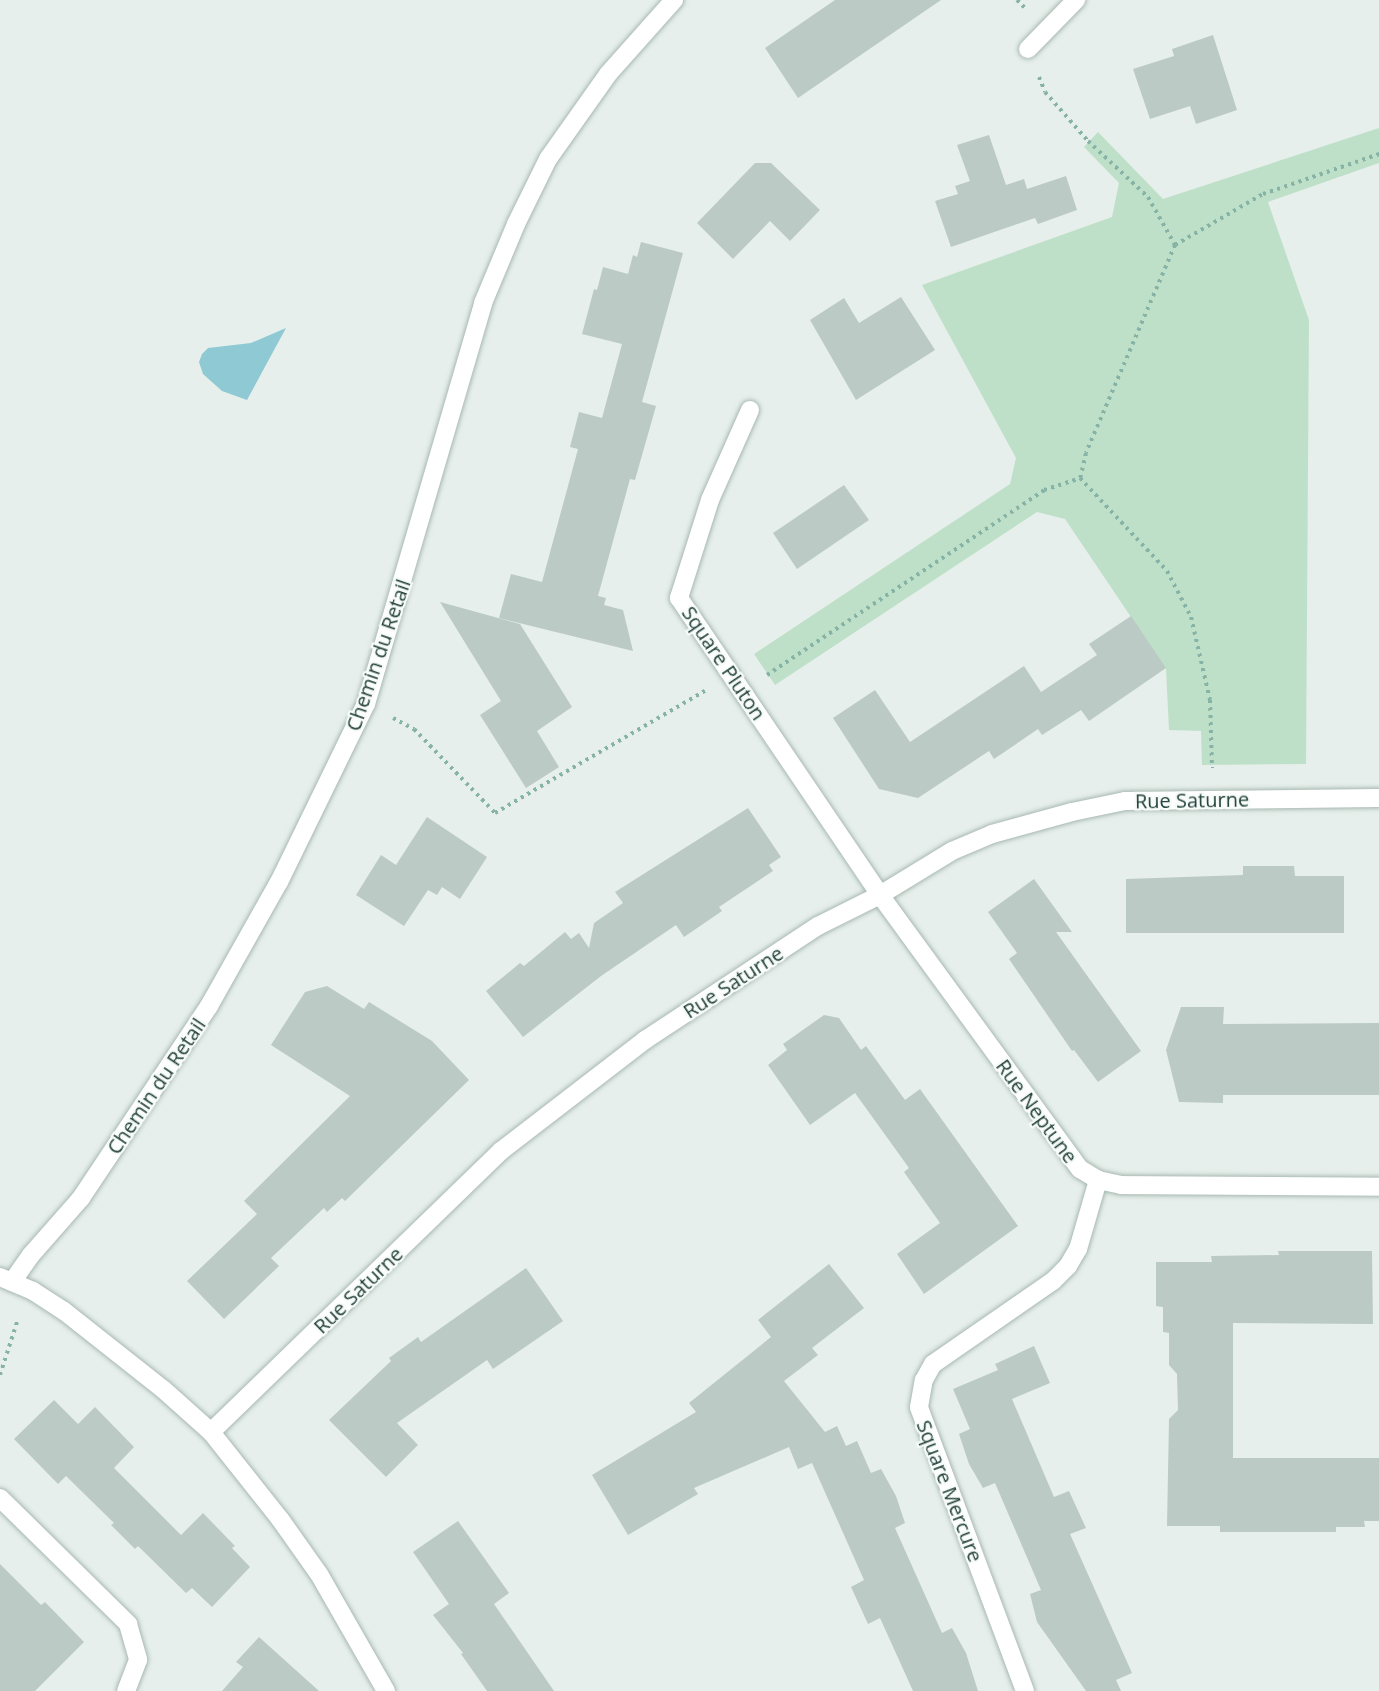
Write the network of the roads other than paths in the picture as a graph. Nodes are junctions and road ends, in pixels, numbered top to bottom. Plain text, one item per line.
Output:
1 (674, 0) edge
2 (1076, 0) edge
3 (1028, 49) road end
4 (750, 410) dead end
5 (1379, 798) edge
6 (880, 895) junction
7 (1098, 1180) junction
8 (1379, 1186) edge
9 (6, 1279) edge
10 (211, 1432) junction
11 (0, 1498) edge
12 (126, 1691) edge
13 (386, 1691) edge
14 (1025, 1691) edge

1 - 9 street, Chemin du Retail
2 - 3 street
4 - 6 street, Square Pluton
5 - 6 street, Rue Saturne
6 - 7 street, Rue Neptune
6 - 10 street, Rue Saturne
7 - 8 street, Rue Neptune
7 - 14 street, Square Mercure
9 - 10 street
10 - 13 street
11 - 12 street

